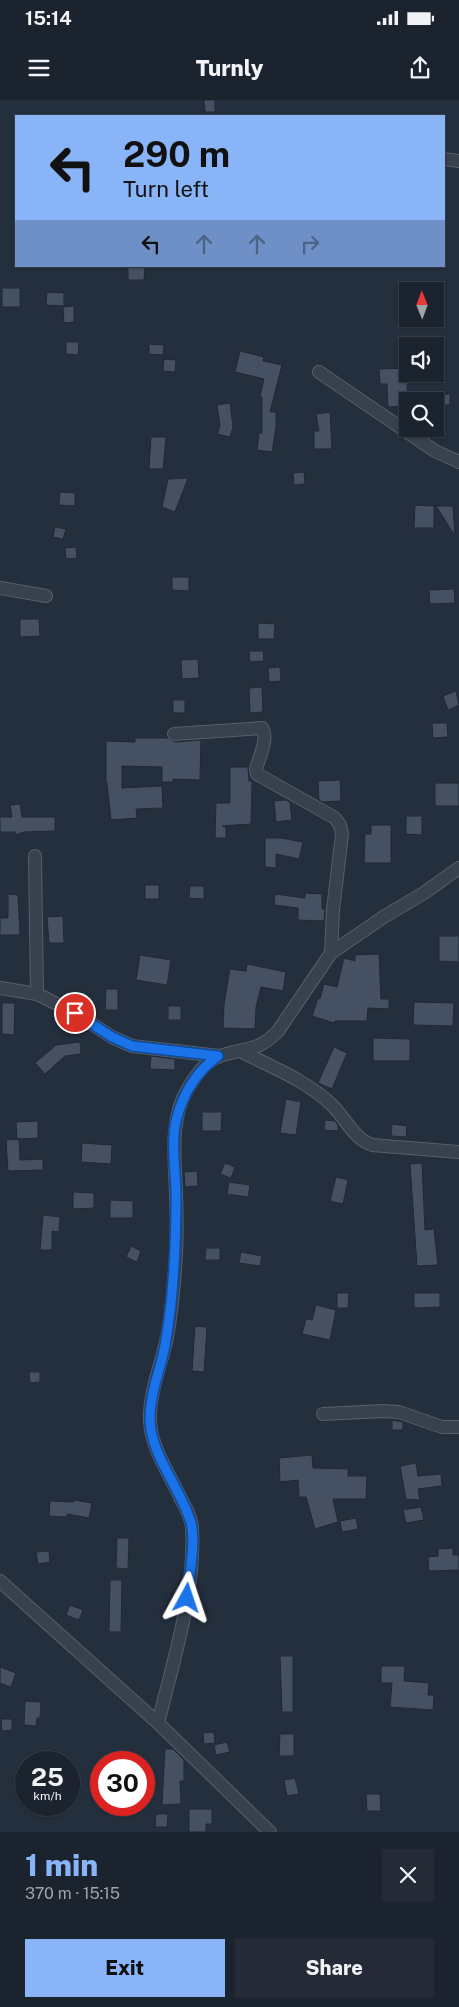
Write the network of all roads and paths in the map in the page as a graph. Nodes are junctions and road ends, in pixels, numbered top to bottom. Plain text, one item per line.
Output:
1 (445, 159) edge
2 (459, 161) edge
3 (319, 372) dead end
4 (459, 462) edge
5 (0, 588) edge
6 (46, 596) dead end
7 (174, 734) dead end
8 (35, 856) dead end
9 (459, 868) edge
10 (331, 953) junction
11 (0, 988) edge
12 (37, 994) junction
13 (242, 1052) junction
14 (218, 1056) junction
15 (459, 1152) edge
16 (323, 1414) dead end
17 (459, 1427) edge
18 (0, 1581) edge
19 (158, 1724) junction
20 (270, 1832) edge

1 - 2 street
3 - 4 street
5 - 6 street
7 - 10 street
8 - 12 street
9 - 10 street
10 - 13 street
11 - 12 street
12 - 14 street
13 - 14 street
13 - 15 street
14 - 19 street
16 - 17 street
18 - 19 street
19 - 20 street

